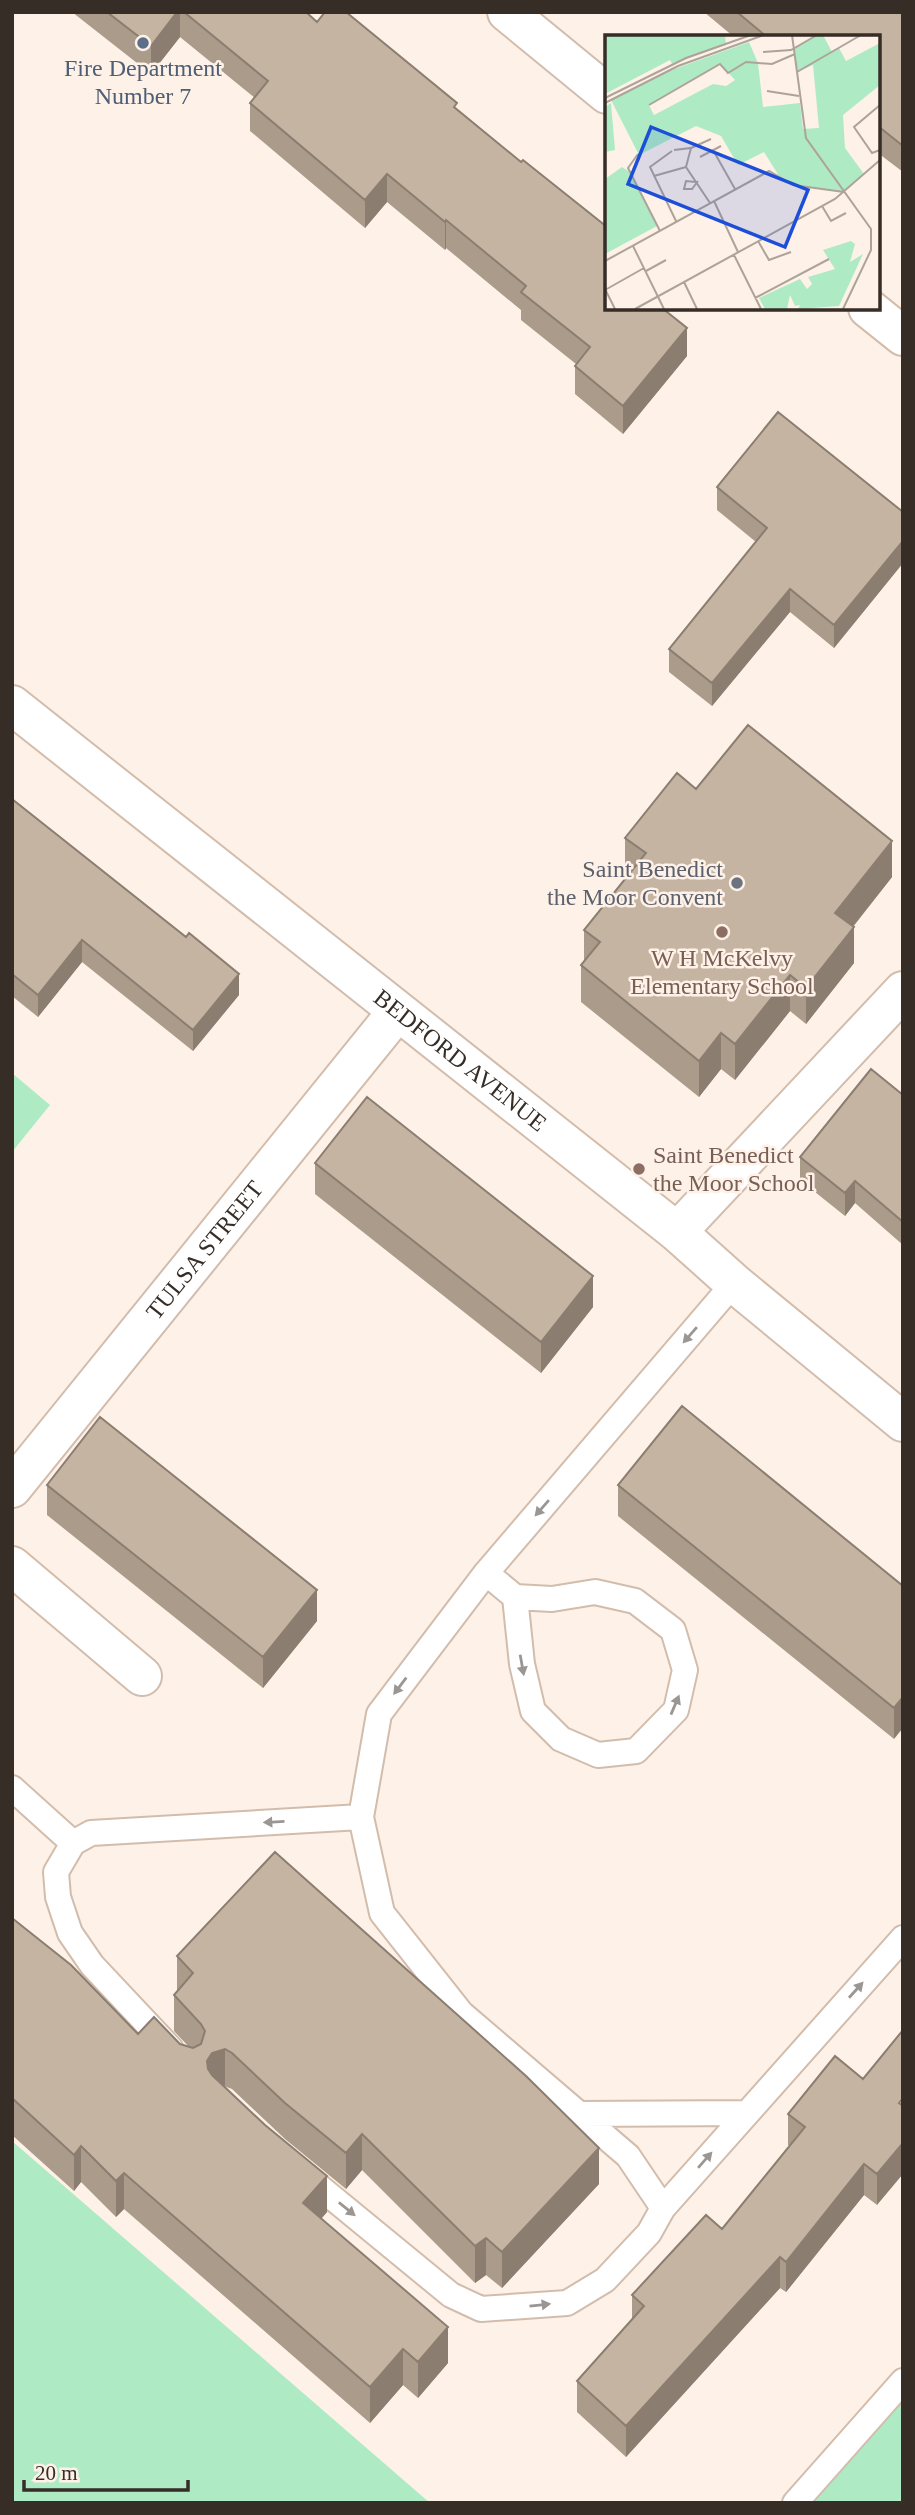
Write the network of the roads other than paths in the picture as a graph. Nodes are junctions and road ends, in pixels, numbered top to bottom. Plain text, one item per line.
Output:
1 (507, 12) edge
2 (605, 92) edge
3 (871, 310) edge
4 (903, 336) edge
5 (12, 705) edge
6 (903, 991) edge
7 (397, 1012) junction
8 (677, 1232) junction
9 (734, 1283) junction
10 (903, 1422) edge
11 (12, 1488) edge
12 (12, 1566) edge
13 (486, 1573) junction
14 (515, 1597) junction
15 (142, 1676) dead end
16 (12, 1788) edge
17 (361, 1817) junction
18 (73, 1843) junction
19 (903, 1938) edge
20 (181, 2060) edge
21 (746, 2113) junction
22 (579, 2114) junction
23 (285, 2158) edge
24 (663, 2208) junction
25 (903, 2381) edge
26 (795, 2503) edge

1 - 2 street
3 - 4 street
5 - 7 street, BEDFORD AVENUE
6 - 8 street
7 - 8 street, BEDFORD AVENUE
7 - 11 street, TULSA STREET
8 - 9 street, BEDFORD AVENUE
9 - 10 street, BEDFORD AVENUE
9 -> 13 lane
12 - 15 street
13 - 14 lane
13 -> 17 lane
14 -> 14 lane
16 - 18 lane
17 -> 18 lane
17 - 22 lane
18 - 20 lane
21 -> 19 lane
21 - 22 lane
24 -> 21 lane
22 - 24 lane
23 -> 24 lane
25 - 26 lane

